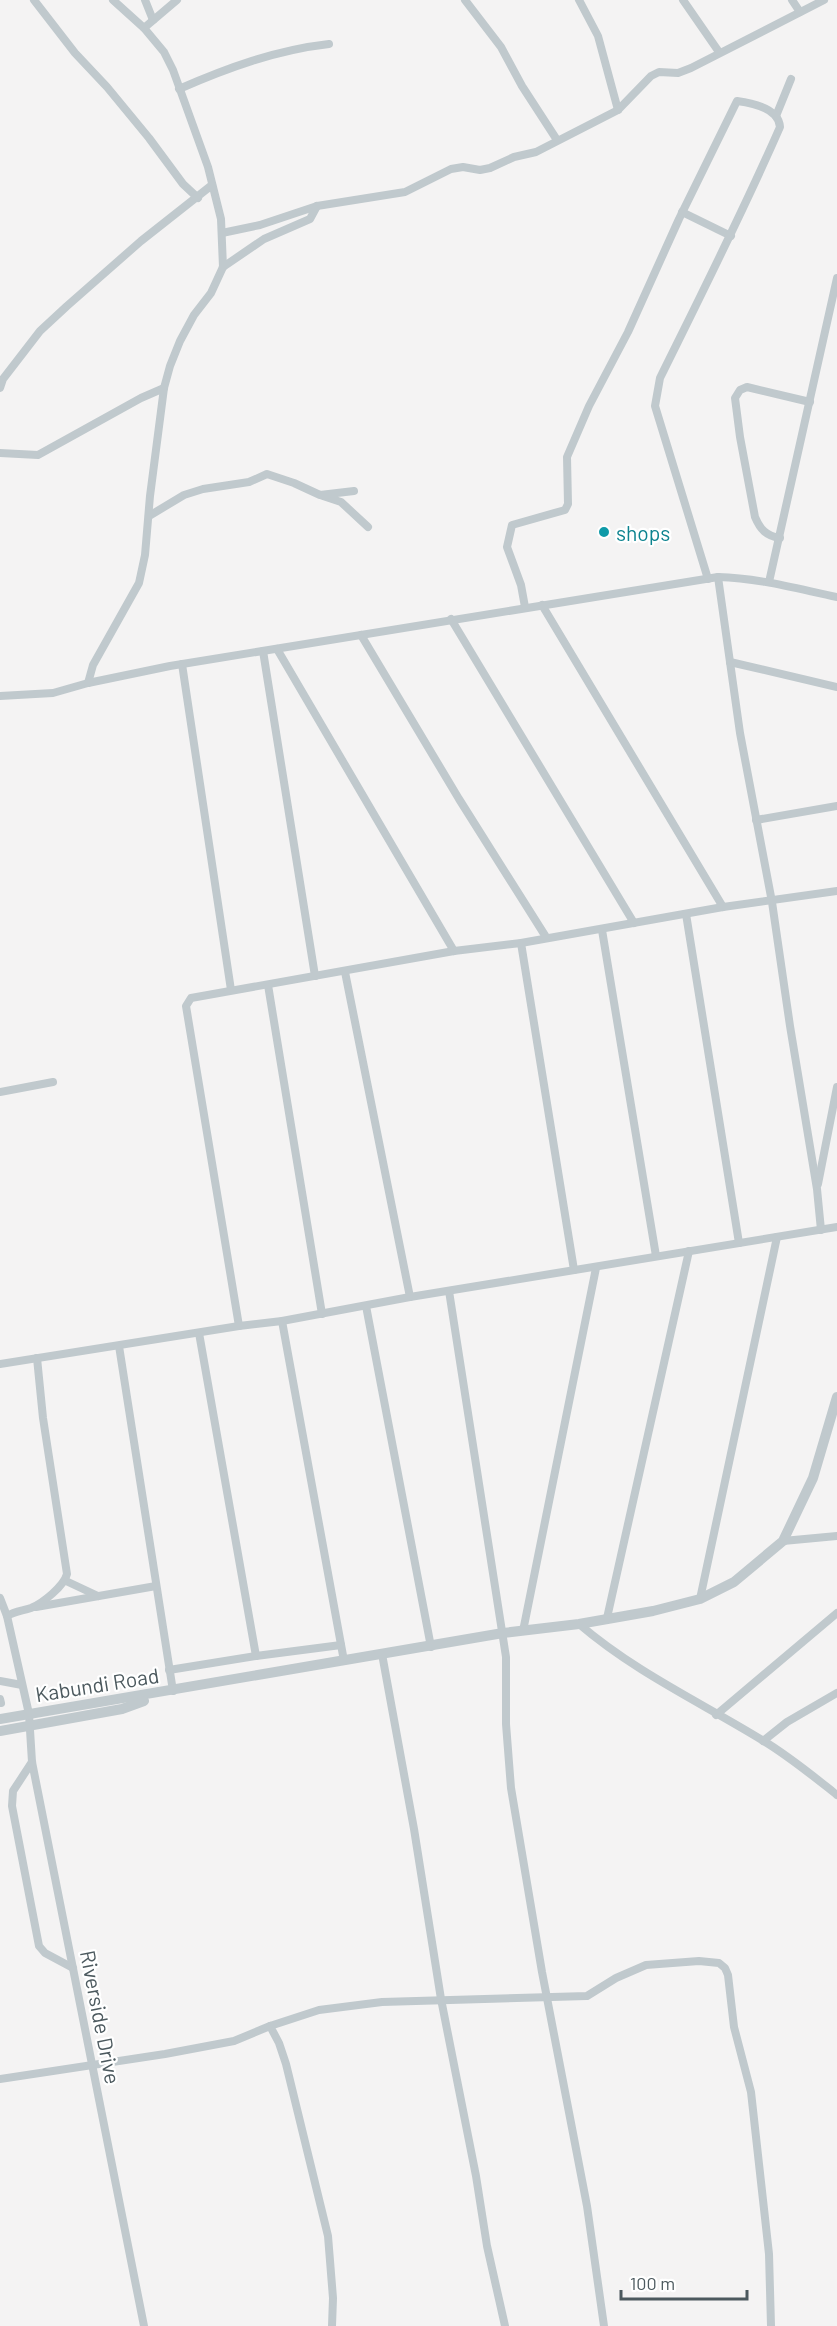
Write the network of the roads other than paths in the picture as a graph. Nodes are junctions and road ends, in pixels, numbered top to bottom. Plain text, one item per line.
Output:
1 (34, 0) edge
2 (113, 0) edge
3 (145, 0) edge
4 (177, 0) edge
5 (465, 0) edge
6 (579, 0) edge
7 (683, 0) edge
8 (792, 0) edge
9 (824, 0) edge
10 (800, 12) junction
11 (153, 20) junction
12 (144, 28) junction
13 (329, 44) dead end
14 (719, 52) junction
15 (791, 79) dead end
16 (179, 89) junction
17 (618, 110) junction
18 (776, 116) junction
19 (557, 140) junction
20 (212, 185) junction
21 (198, 198) junction
22 (317, 206) junction
23 (682, 213) junction
24 (222, 233) junction
25 (731, 236) junction
26 (223, 267) junction
27 (837, 278) edge
28 (0, 388) edge
29 (164, 388) junction
30 (810, 402) junction
31 (0, 453) edge
32 (354, 491) dead end
33 (320, 495) junction
34 (149, 516) junction
35 (368, 527) dead end
36 (780, 538) junction
37 (718, 577) junction
38 (708, 579) junction
39 (769, 582) junction
40 (837, 597) edge
41 (542, 605) junction
42 (525, 608) junction
43 (451, 619) junction
44 (361, 635) junction
45 (277, 649) junction
46 (263, 651) junction
47 (730, 662) junction
48 (182, 664) junction
49 (88, 683) junction
50 (837, 687) edge
51 (0, 696) edge
52 (837, 806) edge
53 (756, 820) junction
54 (837, 891) edge
55 (772, 902) junction
56 (723, 907) junction
57 (686, 915) junction
58 (634, 923) junction
59 (602, 930) junction
60 (546, 937) junction
61 (521, 943) junction
62 (454, 951) junction
63 (345, 972) junction
64 (315, 976) junction
65 (268, 985) junction
66 (231, 990) junction
67 (53, 1083) dead end
68 (837, 1087) edge
69 (0, 1092) edge
70 (817, 1189) junction
71 (837, 1227) edge
72 (821, 1230) junction
73 (777, 1236) junction
74 (739, 1243) junction
75 (689, 1251) junction
76 (656, 1256) junction
77 (596, 1268) junction
78 (574, 1270) junction
79 (449, 1291) junction
80 (410, 1297) junction
81 (366, 1306) junction
82 (322, 1314) junction
83 (282, 1321) junction
84 (239, 1326) junction
85 (199, 1333) junction
86 (119, 1346) junction
87 (38, 1358) junction
88 (0, 1364) edge
89 (837, 1398) edge
90 (837, 1536) edge
91 (783, 1541) junction
92 (66, 1581) junction
93 (156, 1586) junction
94 (98, 1596) junction
95 (0, 1598) edge
96 (700, 1599) junction
97 (30, 1608) junction
98 (837, 1614) edge
99 (7, 1616) junction
100 (607, 1618) junction
101 (579, 1624) junction
102 (524, 1631) junction
103 (503, 1633) junction
104 (341, 1645) junction
105 (431, 1647) junction
106 (382, 1654) junction
107 (256, 1656) junction
108 (344, 1661) junction
109 (169, 1670) junction
110 (0, 1681) edge
111 (22, 1685) junction
112 (172, 1691) junction
113 (837, 1693) edge
114 (716, 1715) junction
115 (0, 1719) edge
116 (30, 1720) junction
117 (0, 1731) edge
118 (763, 1741) junction
119 (32, 1762) junction
120 (837, 1795) edge
121 (73, 1968) junction
122 (548, 1998) junction
123 (441, 1999) junction
124 (270, 2026) junction
125 (91, 2065) junction
126 (0, 2079) edge
127 (144, 2326) edge
128 (332, 2326) edge
129 (505, 2326) edge
130 (604, 2326) edge
131 (771, 2326) edge

1 - 21 street
2 - 12 street
3 - 11 street
4 - 11 street
5 - 19 street
6 - 17 street
7 - 14 street
8 - 10 street
9 - 10 street
10 - 14 street
11 - 12 street
12 - 16 street
13 - 16 street
14 - 17 street
15 - 18 street
16 - 20 street
17 - 19 street
18 - 23 street
18 - 25 street
19 - 22 street
20 - 21 street
20 - 24 street
21 - 28 street
22 - 24 street
22 - 26 street
23 - 25 street
23 - 42 street
24 - 26 street
25 - 38 street
26 - 29 street
27 - 30 street
29 - 31 street
29 - 34 street
30 - 36 street
30 - 36 street
32 - 33 street
33 - 34 street
33 - 35 street
34 - 49 street
36 - 39 street
37 - 38 street
37 - 39 street
37 - 47 street
38 - 41 street
39 - 40 street
41 - 42 street
41 - 56 street
42 - 43 street
43 - 44 street
43 - 58 street
44 - 45 street
44 - 60 street
45 - 46 street
45 - 62 street
46 - 48 street
46 - 64 street
47 - 50 street
47 - 53 street
48 - 49 street
48 - 66 street
49 - 51 street
52 - 53 street
53 - 55 street
54 - 55 street
55 - 56 street
55 - 70 street
56 - 57 street
57 - 58 street
57 - 74 street
58 - 59 street
59 - 60 street
59 - 76 street
60 - 61 street
61 - 62 street
61 - 78 street
62 - 63 street
63 - 64 street
63 - 80 street
64 - 65 street
65 - 66 street
65 - 82 street
66 - 84 street
67 - 69 street
68 - 70 street
70 - 72 street
71 - 72 street
72 - 73 street
73 - 74 street
73 - 96 street
74 - 75 street
75 - 76 street
75 - 100 street
76 - 77 street
77 - 78 street
77 - 102 street
78 - 79 street
79 - 80 street
79 - 103 street
80 - 81 street
81 - 82 street
81 - 105 street
82 - 83 street
83 - 84 street
83 - 104 street
84 - 85 street
85 - 86 street
85 - 107 street
86 - 87 street
86 - 93 street
87 - 88 street
87 - 92 street
89 - 91 street
90 - 91 street
91 - 96 street, Kabundi Road
92 - 94 street
92 - 97 street
93 - 94 street
93 - 109 street
94 - 97 street
95 - 99 street, Riverside Drive
96 - 100 street, Kabundi Road
97 - 99 street
98 - 114 street
99 - 111 street, Riverside Drive
100 - 101 street, Kabundi Road
101 - 102 street, Kabundi Road
101 - 114 street
102 - 103 street, Kabundi Road
103 - 105 street, Kabundi Road
103 - 122 street
104 - 107 street
104 - 108 street
105 - 106 street, Kabundi Road
106 - 108 street, Kabundi Road
106 - 123 street
107 - 109 street
108 - 112 street, Kabundi Road
109 - 112 street
110 - 111 street
111 - 116 street, Riverside Drive
112 - 116 street, Kabundi Road
113 - 118 street
114 - 118 street
115 - 116 street, Kabundi Road
116 - 117 street, Kabundi Road
116 - 119 street, Riverside Drive
118 - 120 street
119 - 121 street, Riverside Drive
119 - 121 street
121 - 125 street, Riverside Drive
122 - 123 street
122 - 130 street
122 - 131 street
123 - 124 street
123 - 129 street
124 - 125 street
124 - 128 street
125 - 126 street
125 - 127 street, Riverside Drive

